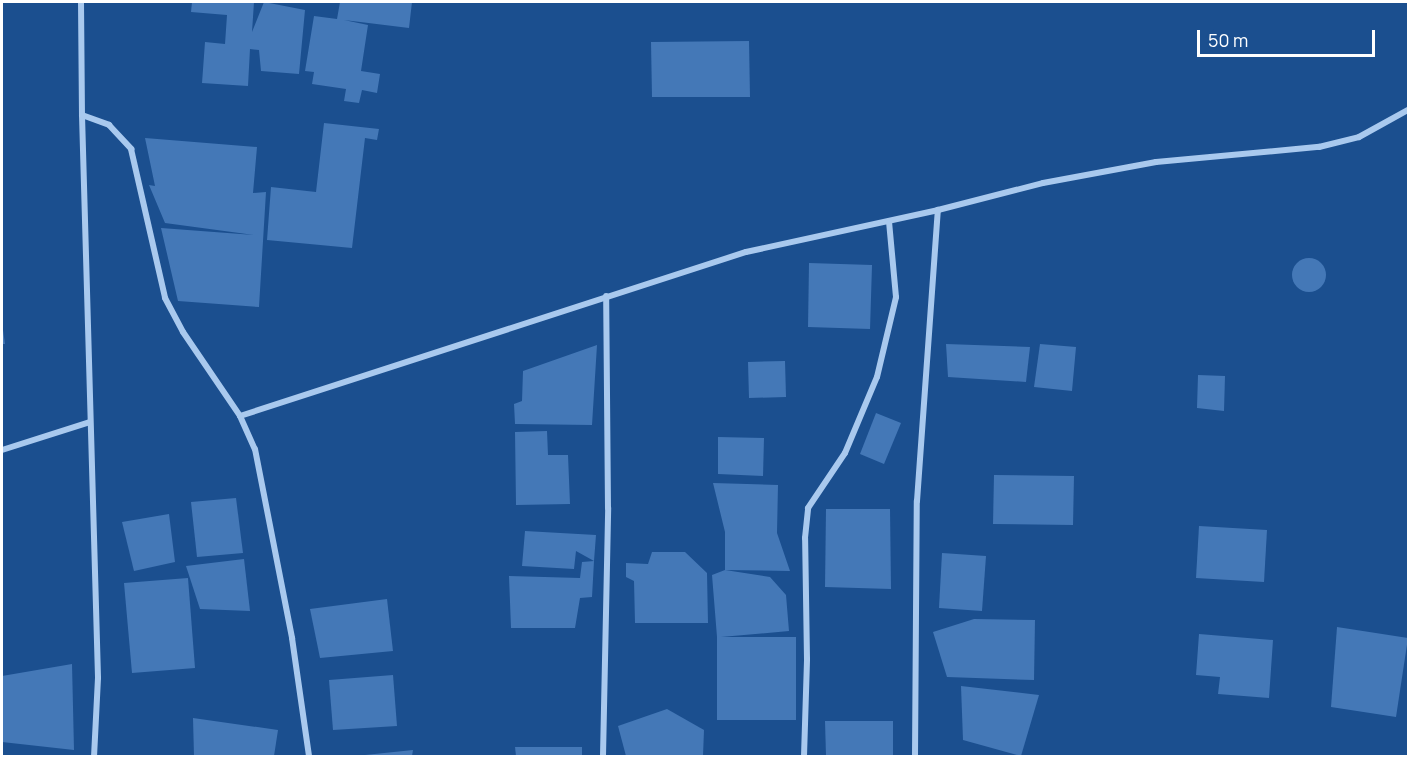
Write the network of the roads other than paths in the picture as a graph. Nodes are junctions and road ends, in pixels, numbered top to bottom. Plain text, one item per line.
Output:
1 (81, 2) edge
2 (1408, 110) edge
3 (81, 115) junction
4 (938, 210) junction
5 (889, 221) junction
6 (606, 296) junction
7 (240, 416) junction
8 (90, 422) junction
9 (2, 450) edge
10 (94, 756) edge
11 (309, 756) edge
12 (603, 756) edge
13 (804, 756) edge
14 (915, 756) edge

1 - 3 street
2 - 4 street
3 - 7 street
3 - 8 street
4 - 5 street
4 - 14 street
5 - 6 street
5 - 13 street
6 - 7 street
6 - 12 street
7 - 11 street
8 - 9 street
8 - 10 street

